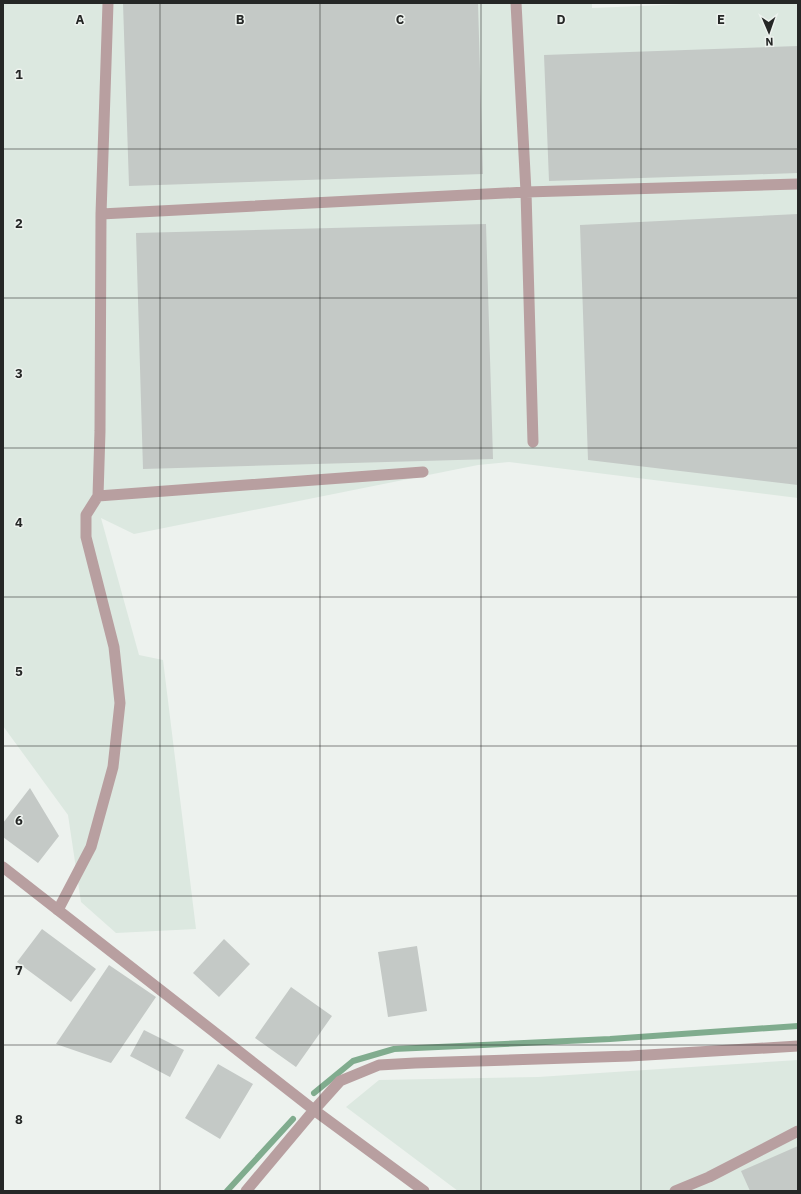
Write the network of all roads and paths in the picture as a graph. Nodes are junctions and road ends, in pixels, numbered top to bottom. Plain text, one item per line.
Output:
1 (108, 3) edge
2 (516, 3) edge
3 (798, 184) edge
4 (526, 192) junction
5 (101, 214) junction
6 (533, 442) dead end
7 (423, 472) dead end
8 (98, 496) junction
9 (3, 867) edge
10 (58, 910) junction
11 (798, 1046) edge
12 (314, 1110) junction
13 (798, 1132) edge
14 (246, 1191) edge
15 (424, 1191) edge
16 (674, 1191) edge

1 - 5 street
2 - 4 street
3 - 4 street
4 - 5 street
4 - 6 street
5 - 8 street
7 - 8 street
8 - 10 street
9 - 10 street
10 - 12 street
11 - 12 street
12 - 14 street
12 - 15 street
13 - 16 street

